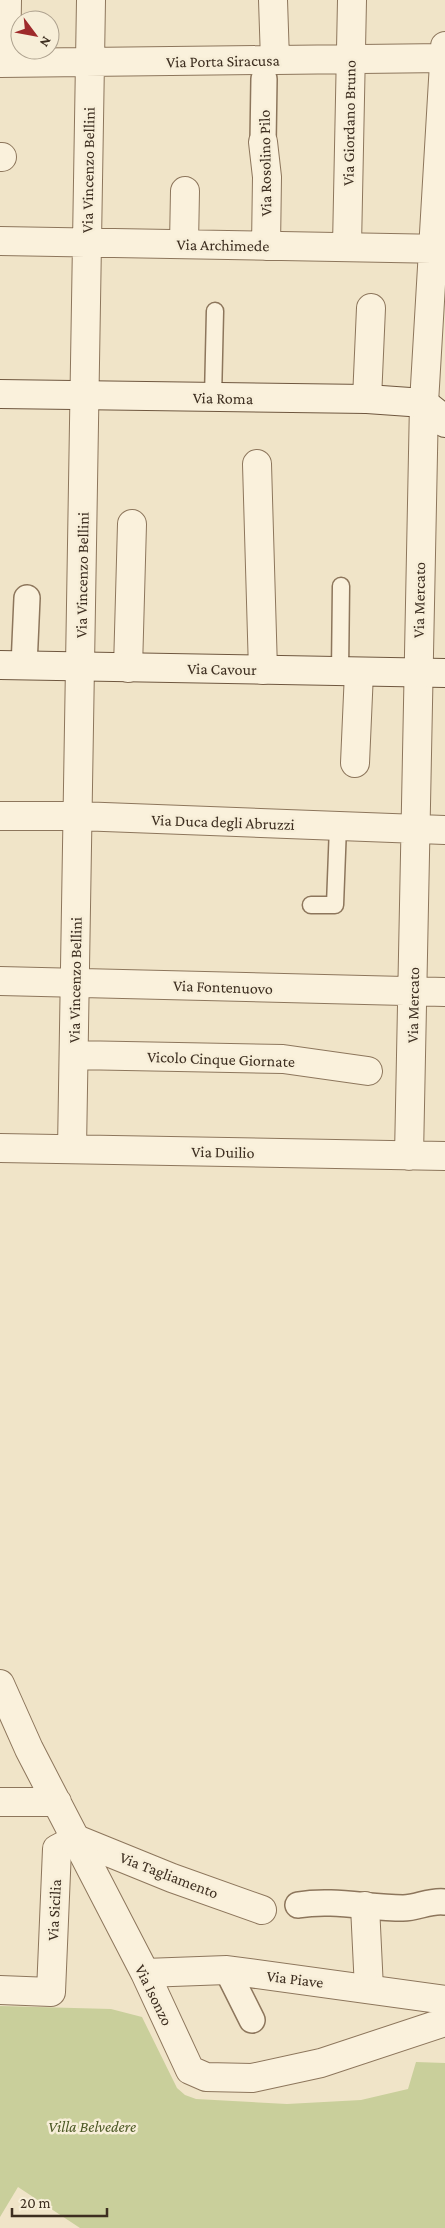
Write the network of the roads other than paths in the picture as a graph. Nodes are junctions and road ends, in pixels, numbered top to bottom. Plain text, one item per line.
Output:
1 (6, 0) edge
2 (91, 0) edge
3 (273, 0) edge
4 (352, 0) edge
5 (445, 46) edge
6 (445, 58) edge
7 (351, 60) junction
8 (90, 62) junction
9 (3, 63) edge
10 (269, 70) junction
11 (263, 142) joint
12 (185, 191) dead end
13 (0, 241) edge
14 (87, 243) junction
15 (184, 244) junction
16 (266, 246) junction
17 (347, 246) junction
18 (439, 248) edge
19 (371, 308) dead end
20 (214, 311) dead end
21 (0, 394) edge
22 (85, 396) junction
23 (213, 398) junction
24 (367, 399) junction
25 (434, 403) edge
26 (445, 423) edge
27 (257, 464) dead end
28 (132, 524) dead end
29 (341, 586) dead end
30 (27, 598) dead end
31 (12, 666) edge
32 (80, 666) junction
33 (128, 668) junction
34 (263, 670) junction
35 (349, 672) junction
36 (418, 673) junction
37 (445, 673) edge
38 (355, 763) dead end
39 (0, 816) edge
40 (78, 816) junction
41 (338, 826) junction
42 (414, 829) junction
43 (445, 830) edge
44 (311, 905) dead end
45 (0, 981) edge
46 (75, 982) junction
47 (413, 992) junction
48 (445, 992) edge
49 (74, 1055) junction
50 (368, 1071) dead end
51 (0, 1148) edge
52 (72, 1149) junction
53 (409, 1156) junction
54 (445, 1156) edge
55 (0, 1684) edge
56 (0, 1802) edge
57 (56, 1802) junction
58 (76, 1839) junction
59 (445, 1902) edge
60 (298, 1905) dead end
61 (365, 1906) junction
62 (262, 1910) dead end
63 (227, 1970) junction
64 (145, 1973) junction
65 (369, 1989) junction
66 (0, 1990) edge
67 (445, 2000) edge
68 (252, 2020) dead end
69 (445, 2022) edge

1 - 9 street
2 - 8 street, Via Vincenzo Bellini
3 - 10 street
4 - 7 street, Via Giordano Bruno
5 - 6 street, Via Mercato
6 - 7 street, Via Porta Siracusa
6 - 18 street, Via Mercato
7 - 10 street, Via Porta Siracusa
7 - 17 street, Via Giordano Bruno
8 - 9 street, Via Porta Siracusa
8 - 10 street, Via Porta Siracusa
8 - 14 street, Via Vincenzo Bellini
10 - 11 street, Via Rosolino Pilo
11 - 16 street, Via Rosolino Pilo
12 - 15 street
13 - 14 street, Via Archimede
14 - 15 street, Via Archimede
14 - 22 street, Via Vincenzo Bellini
15 - 16 street, Via Archimede
16 - 17 street, Via Archimede
17 - 18 street, Via Archimede
18 - 25 street, Via Mercato
19 - 24 street
20 - 23 lane
21 - 22 street, Via Roma
22 - 23 street, Via Roma
22 - 32 street, Via Vincenzo Bellini
23 - 24 street, Via Roma
24 - 25 street, Via Roma
25 - 26 street
25 - 36 street, Via Mercato
27 - 34 street
28 - 33 street
29 - 35 lane
30 - 31 street
31 - 32 street, Via Cavour
32 - 33 street, Via Cavour
32 - 40 street, Via Vincenzo Bellini
33 - 34 street, Via Cavour
34 - 35 street, Via Cavour
35 - 36 street, Via Cavour
35 - 38 street
36 - 37 street, Via Cavour
36 - 42 street, Via Mercato
39 - 40 street, Via Duca degli Abruzzi
40 - 41 street, Via Duca degli Abruzzi
40 - 46 street, Via Vincenzo Bellini
41 - 42 street, Via Duca degli Abruzzi
41 - 44 lane
42 - 43 street, Via Duca degli Abruzzi
42 - 47 street, Via Mercato
45 - 46 street, Via Fontenuovo
46 - 47 street, Via Fontenuovo
46 - 49 street, Via Vincenzo Bellini
47 - 48 street, Via Fontenuovo
47 - 53 street, Via Mercato
49 - 50 street, Vicolo Cinque Giornate
49 - 52 street, Via Vincenzo Bellini
51 - 52 street, Via Duilio
52 - 53 street, Via Duilio
53 - 54 street, Via Duilio
55 - 57 street, Via Isonzo
56 - 57 street
57 - 58 street, Via Isonzo
58 - 62 street, Via Tagliamento
58 - 64 street, Via Isonzo
58 - 66 street, Via Sicilia
59 - 61 street
60 - 61 street
61 - 65 street
63 - 64 street, Via Piave
63 - 65 street, Via Piave
63 - 68 street
64 - 69 street, Via Isonzo
65 - 67 street, Via Piave

